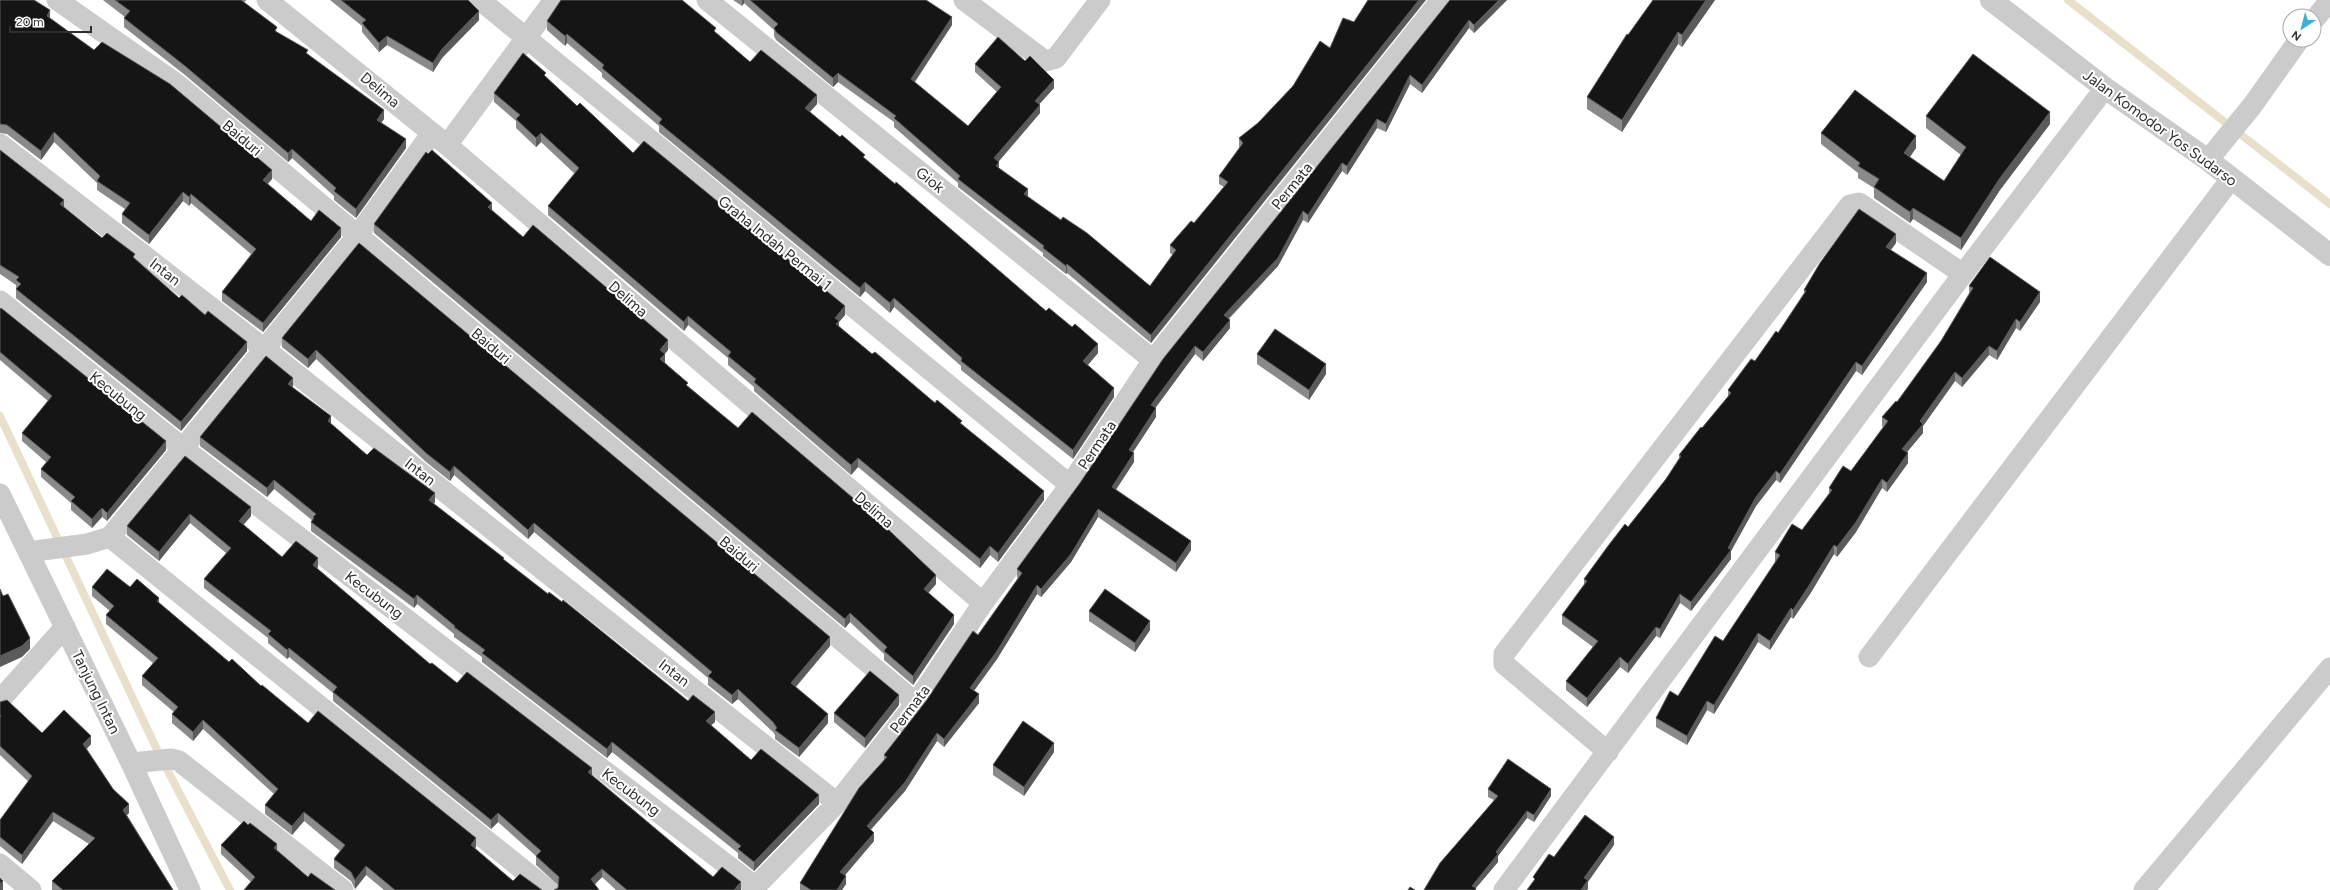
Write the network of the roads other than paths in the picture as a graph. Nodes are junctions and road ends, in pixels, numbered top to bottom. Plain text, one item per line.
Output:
1 (57, 0) edge
2 (268, 0) edge
3 (480, 0) edge
4 (554, 0) edge
5 (707, 0) edge
6 (964, 0) edge
7 (1100, 0) edge
8 (1441, 0) edge
9 (1991, 0) edge
10 (2330, 0) edge
11 (2322, 10) edge
12 (525, 37) junction
13 (2293, 48) edge
14 (2105, 88) junction
15 (439, 139) junction
16 (0, 144) edge
17 (2208, 160) junction
18 (2232, 179) junction
19 (358, 235) junction
20 (2330, 255) edge
21 (1963, 274) junction
22 (0, 302) edge
23 (266, 350) junction
24 (1153, 360) junction
25 (184, 449) junction
26 (1070, 485) junction
27 (0, 494) edge
28 (110, 537) junction
29 (28, 552) junction
30 (983, 603) junction
31 (65, 627) junction
32 (1869, 658) dead end
33 (2330, 668) edge
34 (2, 694) edge
35 (916, 703) junction
36 (1608, 752) junction
37 (139, 762) junction
38 (837, 803) junction
39 (0, 864) edge
40 (752, 884) joint
41 (31, 890) edge
42 (190, 890) edge
43 (343, 890) edge
44 (548, 890) edge
45 (1504, 890) edge
46 (2144, 890) edge

1 - 19 street, Baiduri
2 - 15 street, Delima
3 - 12 street, Graha Indah Permai 1
4 - 12 street
5 - 24 street, Giok
6 - 7 street
8 - 24 street, Permata
9 - 14 street, Jalan Komodor Yos Sudarso
10 - 11 street
12 - 15 street
12 - 26 street, Graha Indah Permai 1
13 - 17 street
14 - 17 street, Jalan Komodor Yos Sudarso
14 - 21 street
15 - 19 street
15 - 30 street, Delima
16 - 23 street, Intan
17 - 18 street, Jalan Komodor Yos Sudarso
18 - 20 street, Jalan Komodor Yos Sudarso
18 - 32 street
19 - 23 street
19 - 35 street, Baiduri
21 - 36 street
21 - 36 street
22 - 25 street, Kecubung
23 - 25 street
23 - 38 street, Intan
24 - 26 street, Permata
25 - 28 street
25 - 40 street, Kecubung
26 - 30 street, Permata
27 - 29 street, Tanjung Intan
28 - 29 street
28 - 44 street
29 - 31 street, Tanjung Intan
30 - 35 street, Permata
31 - 34 street
31 - 37 street, Tanjung Intan
33 - 46 street
35 - 38 street, Permata
36 - 45 street
37 - 42 street, Tanjung Intan
37 - 43 street
38 - 40 street, Permata
39 - 41 street

